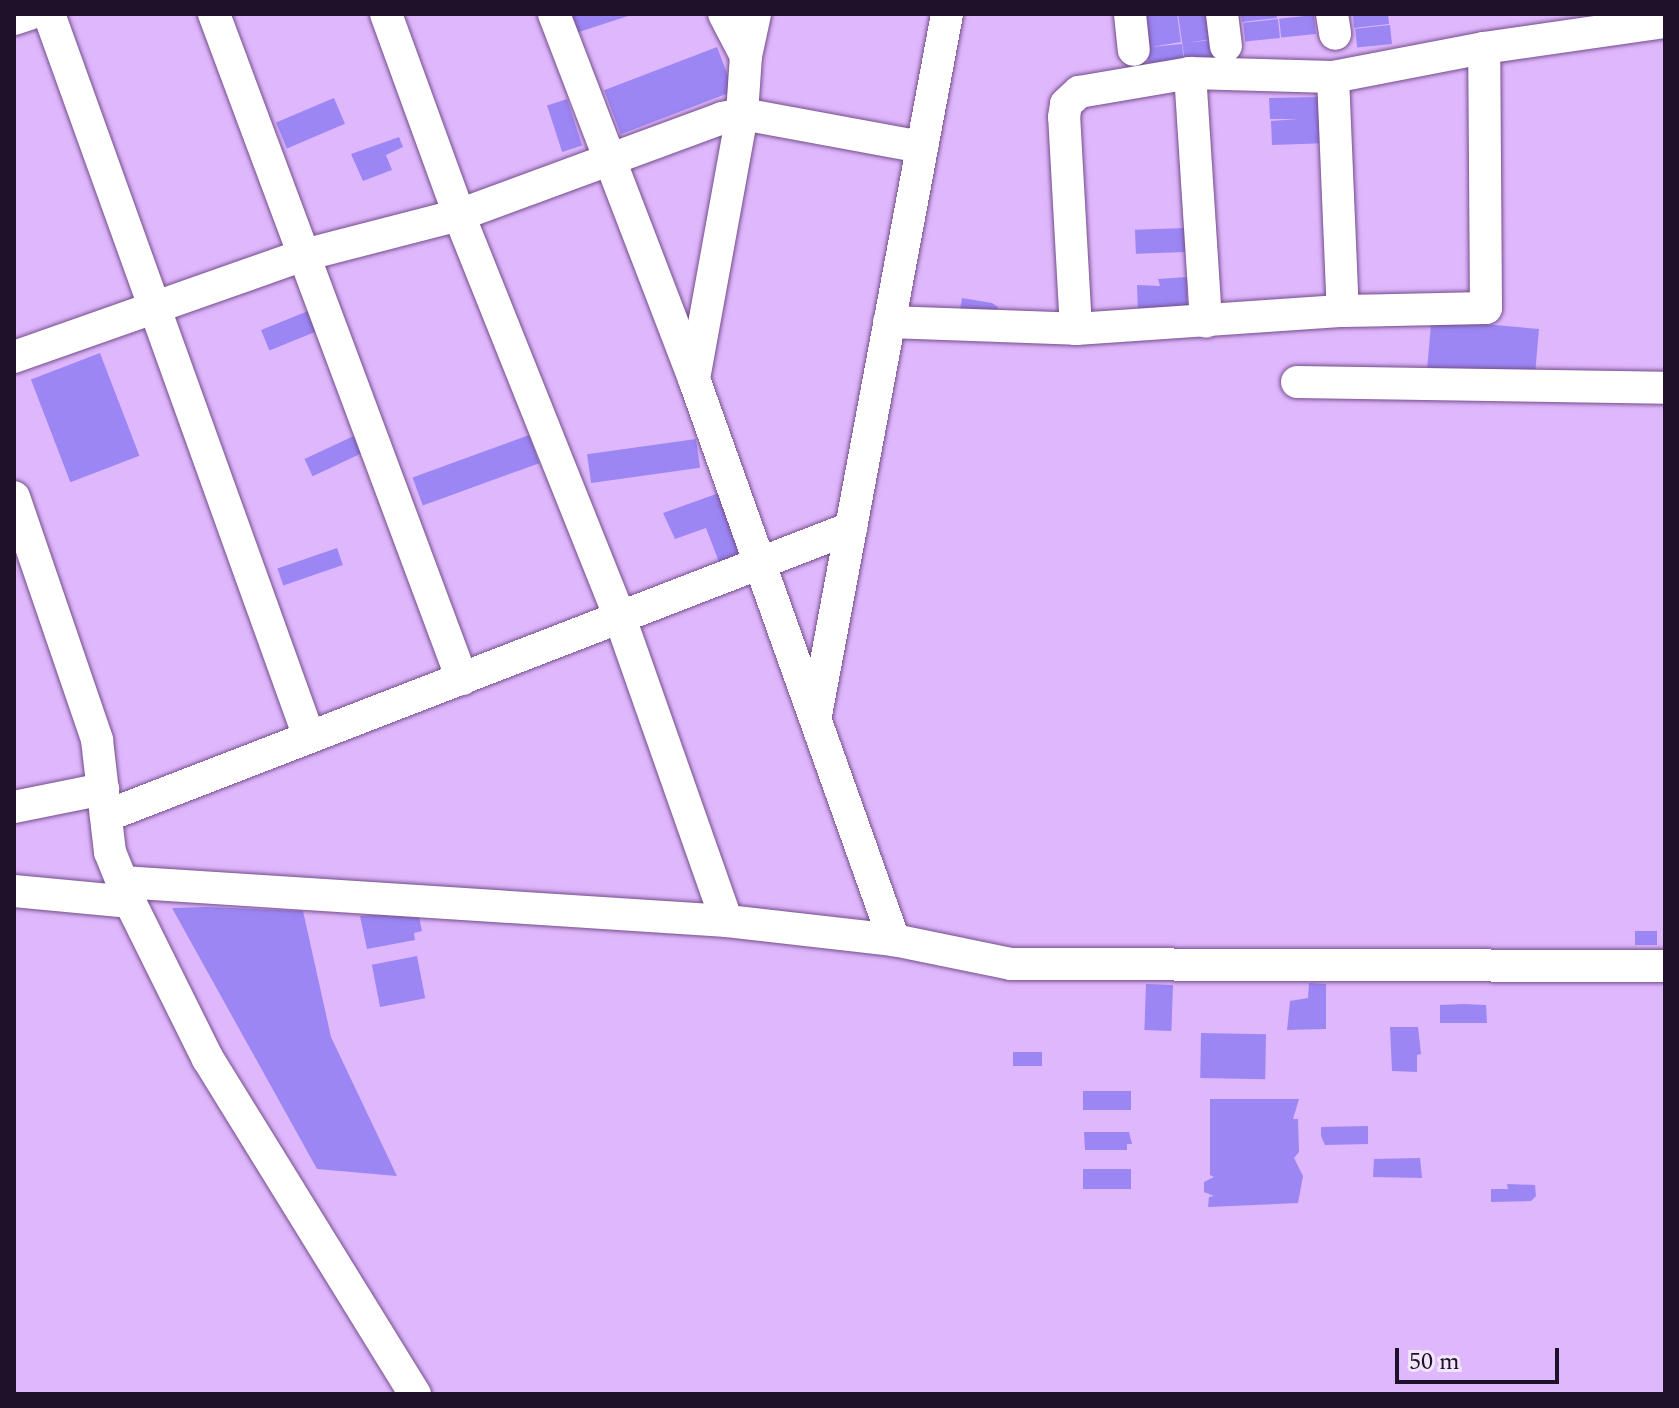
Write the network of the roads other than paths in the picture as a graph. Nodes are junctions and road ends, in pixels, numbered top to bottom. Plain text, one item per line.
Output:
1 (29, 14) edge
2 (49, 14) edge
3 (214, 14) edge
4 (386, 14) edge
5 (554, 14) edge
6 (724, 14) edge
7 (755, 14) edge
8 (947, 14) edge
9 (1130, 14) edge
10 (1222, 14) edge
11 (14, 19) edge
12 (1665, 22) edge
13 (1226, 46) dead end
14 (1484, 48) junction
15 (1134, 50) dead end
16 (746, 56) junction
17 (1190, 73) junction
18 (1333, 77) junction
19 (742, 114) junction
20 (922, 147) junction
21 (608, 164) junction
22 (459, 215) junction
23 (304, 255) junction
24 (154, 307) junction
25 (1343, 311) junction
26 (1206, 321) junction
27 (889, 322) junction
28 (1076, 329) junction
29 (14, 357) edge
30 (694, 379) junction
31 (1297, 382) dead end
32 (1665, 388) edge
33 (14, 497) edge
34 (851, 528) junction
35 (760, 563) junction
36 (620, 618) junction
37 (462, 679) junction
38 (816, 718) junction
39 (309, 737) junction
40 (104, 803) junction
41 (14, 807) edge
42 (14, 891) edge
43 (126, 892) junction
44 (727, 921) junction
45 (894, 940) junction
46 (1665, 966) edge
47 (415, 1394) edge

1 - 11 street
2 - 24 street
3 - 23 street
4 - 22 street
5 - 21 street
6 - 16 street
7 - 16 street
8 - 20 street
9 - 15 street
10 - 13 street
12 - 14 street
14 - 18 street
14 - 25 street
16 - 19 street
17 - 18 street
17 - 26 street
17 - 28 street
18 - 25 street
19 - 20 street
19 - 21 street
19 - 30 street
20 - 27 street
21 - 22 street
21 - 30 street
22 - 23 street
22 - 36 street
23 - 24 street
23 - 37 street
24 - 29 street
24 - 39 street
25 - 26 street
26 - 28 street
27 - 28 street
27 - 34 street
30 - 35 street
31 - 32 street
33 - 40 street
34 - 35 street
34 - 38 street
35 - 36 street
35 - 38 street
36 - 37 street
36 - 44 street
37 - 39 street
38 - 45 street
39 - 40 street
40 - 41 street
40 - 43 street
42 - 43 street
43 - 44 street
43 - 47 street
44 - 45 street
45 - 46 street

